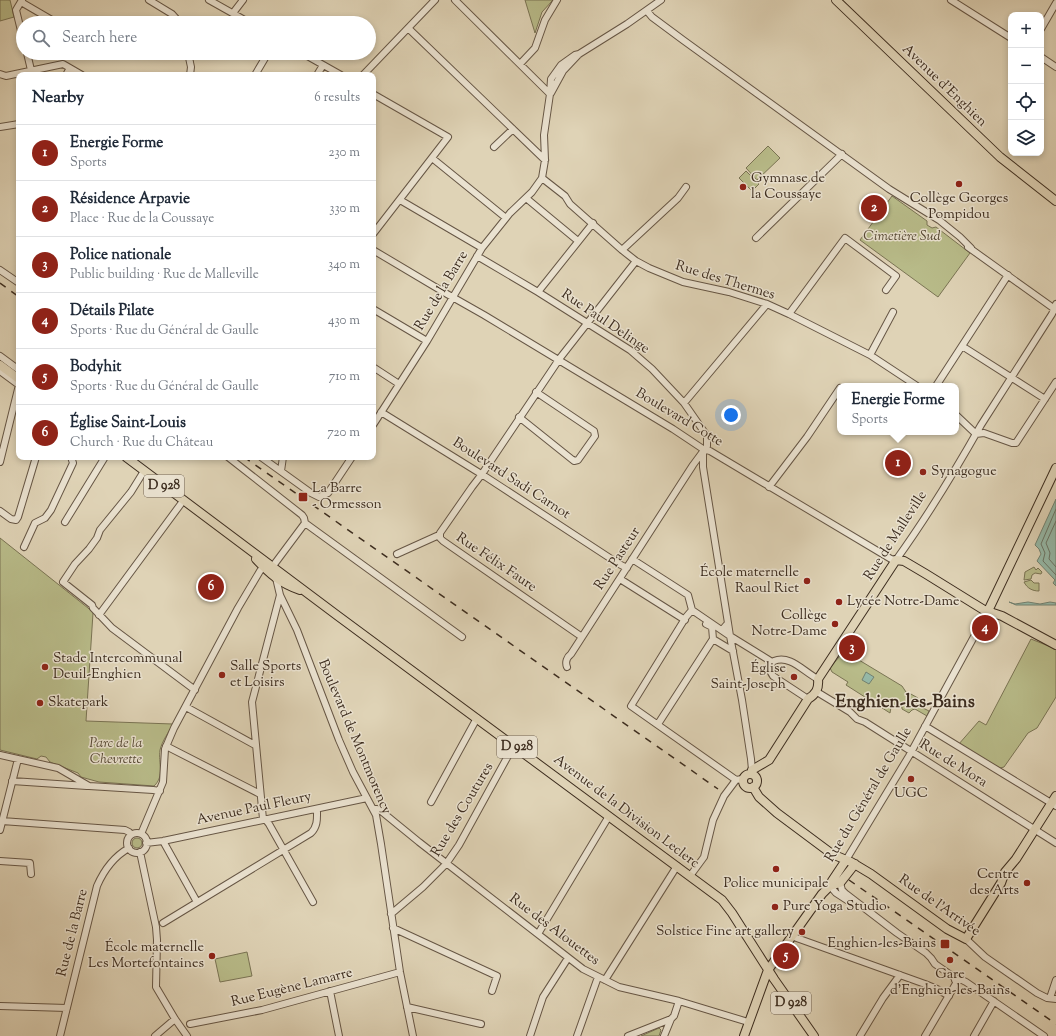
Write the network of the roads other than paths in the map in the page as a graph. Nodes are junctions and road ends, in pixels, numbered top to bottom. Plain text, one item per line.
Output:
1 (149, 0) edge
2 (210, 0) edge
3 (243, 0) edge
4 (435, 0) edge
5 (455, 0) edge
6 (557, 0) edge
7 (661, 0) edge
8 (836, 0) edge
9 (951, 0) edge
10 (21, 1) edge
11 (1056, 3) edge
12 (647, 11) junction
13 (232, 13) junction
14 (17, 16) edge
15 (46, 16) edge
16 (174, 16) edge
17 (237, 16) edge
18 (1044, 24) edge
19 (408, 28) junction
20 (1008, 36) edge
21 (1044, 59) edge
22 (29, 60) edge
23 (190, 60) edge
24 (264, 60) edge
25 (314, 60) edge
26 (520, 64) junction
27 (323, 65) junction
28 (1056, 67) edge
29 (70, 68) junction
30 (31, 70) junction
31 (23, 72) edge
32 (68, 72) edge
33 (77, 72) edge
34 (190, 72) edge
35 (257, 72) edge
36 (319, 72) edge
37 (335, 72) edge
38 (366, 72) edge
39 (0, 73) edge
40 (16, 74) edge
41 (550, 94) junction
42 (376, 97) edge
43 (16, 124) edge
44 (0, 127) edge
45 (513, 129) junction
46 (494, 147) dead end
47 (842, 154) junction
48 (432, 158) junction
49 (545, 160) junction
50 (542, 178) junction
51 (686, 187) dead end
52 (526, 198) junction
53 (400, 200) junction
54 (1056, 201) edge
55 (506, 218) junction
56 (593, 223) junction
57 (376, 230) edge
58 (756, 238) dead end
59 (578, 241) junction
60 (482, 248) junction
61 (622, 250) junction
62 (376, 252) edge
63 (477, 256) junction
64 (636, 261) junction
65 (0, 270) edge
66 (1008, 275) junction
67 (16, 281) edge
68 (886, 290) dead end
69 (538, 292) junction
70 (453, 297) junction
71 (767, 304) junction
72 (1055, 308) edge
73 (376, 311) edge
74 (893, 312) dead end
75 (789, 314) junction
76 (586, 322) junction
77 (427, 341) junction
78 (962, 346) junction
79 (870, 355) junction
80 (0, 356) edge
81 (558, 359) junction
82 (0, 365) edge
83 (16, 368) edge
84 (376, 369) edge
85 (0, 371) edge
86 (16, 377) edge
87 (1011, 378) junction
88 (1056, 382) edge
89 (16, 383) edge
90 (912, 383) edge
91 (938, 383) edge
92 (399, 384) junction
93 (536, 392) junction
94 (837, 392) edge
95 (16, 397) edge
96 (1045, 399) junction
97 (684, 403) junction
98 (381, 412) junction
99 (519, 417) junction
100 (959, 417) edge
101 (376, 420) edge
102 (976, 434) junction
103 (703, 449) junction
104 (35, 460) edge
105 (72, 460) edge
106 (103, 460) edge
107 (133, 460) edge
108 (232, 460) edge
109 (265, 460) edge
110 (283, 460) edge
111 (350, 460) edge
112 (0, 462) edge
113 (693, 465) junction
114 (703, 467) junction
115 (1056, 468) edge
116 (144, 471) junction
117 (281, 471) junction
118 (482, 474) junction
119 (769, 487) junction
120 (183, 501) junction
121 (0, 511) edge
122 (65, 522) dead end
123 (305, 523) junction
124 (439, 535) junction
125 (24, 547) dead end
126 (396, 554) dead end
127 (632, 559) junction
128 (896, 560) junction
129 (268, 567) junction
130 (627, 568) junction
131 (276, 578) junction
132 (620, 579) junction
133 (286, 583) junction
134 (281, 596) junction
135 (994, 599) junction
136 (974, 603) junction
137 (691, 611) junction
138 (988, 611) junction
139 (99, 615) junction
140 (1002, 616) junction
141 (685, 620) junction
142 (728, 623) junction
143 (713, 626) junction
144 (722, 630) junction
145 (730, 636) junction
146 (462, 637) dead end
147 (582, 637) junction
148 (716, 641) junction
149 (741, 643) junction
150 (1056, 645) edge
151 (733, 649) junction
152 (1056, 649) edge
153 (772, 662) junction
154 (567, 667) dead end
155 (818, 679) junction
156 (195, 690) junction
157 (817, 692) junction
158 (808, 699) junction
159 (186, 708) junction
160 (477, 718) junction
161 (658, 724) junction
162 (924, 726) junction
163 (255, 745) junction
164 (514, 745) junction
165 (166, 746) junction
166 (911, 752) junction
167 (0, 755) edge
168 (18, 759) junction
169 (751, 772) junction
170 (739, 779) junction
171 (12, 781) junction
172 (89, 786) junction
173 (753, 787) junction
174 (160, 791) junction
175 (260, 794) junction
176 (1056, 796) edge
177 (367, 798) junction
178 (431, 802) dead end
179 (1054, 805) edge
180 (317, 808) junction
181 (373, 809) junction
182 (609, 816) junction
183 (264, 819) junction
184 (2, 822) junction
185 (0, 830) edge
186 (1035, 830) junction
187 (141, 834) junction
188 (131, 835) junction
189 (163, 841) junction
190 (146, 843) junction
191 (1056, 843) edge
192 (129, 848) junction
193 (283, 850) junction
194 (140, 852) junction
195 (832, 854) junction
196 (846, 860) junction
197 (0, 861) edge
198 (446, 864) junction
199 (855, 864) junction
200 (677, 866) junction
201 (840, 869) junction
202 (31, 874) dead end
203 (690, 876) junction
204 (840, 883) junction
205 (832, 888) junction
206 (197, 902) junction
207 (313, 902) dead end
208 (865, 909) junction
209 (391, 914) junction
210 (163, 922) dead end
211 (886, 925) junction
212 (394, 928) junction
213 (538, 934) junction
214 (791, 936) junction
215 (966, 939) junction
216 (568, 958) junction
217 (768, 970) junction
218 (400, 972) junction
219 (900, 975) junction
220 (598, 977) junction
221 (605, 980) junction
222 (958, 980) junction
223 (1056, 980) edge
224 (492, 990) dead end
225 (330, 991) junction
226 (949, 996) junction
227 (1053, 999) edge
228 (679, 1001) junction
229 (994, 1001) junction
230 (0, 1006) edge
231 (407, 1007) junction
232 (67, 1008) junction
233 (175, 1019) junction
234 (671, 1019) junction
235 (748, 1022) junction
236 (190, 1024) dead end
237 (481, 1024) dead end
238 (1034, 1029) junction
239 (60, 1036) edge
240 (155, 1036) edge
241 (187, 1036) edge
242 (339, 1036) edge
243 (413, 1036) edge
244 (530, 1036) edge
245 (576, 1036) edge
246 (628, 1036) edge
247 (664, 1036) edge
248 (744, 1036) edge
249 (814, 1036) edge
250 (860, 1036) edge
251 (925, 1036) edge
252 (974, 1036) edge
253 (1030, 1036) edge
254 (1044, 1036) edge

1 - 16 street
2 - 13 street
3 - 13 street
4 - 19 street
5 - 26 street
6 - 26 street
7 - 12 street
8 - 54 main road, Avenue d'Enghien
9 - 20 street
10 - 14 street
10 - 15 street
11 - 18 street
12 - 41 street
12 - 47 street
13 - 17 street
19 - 38 street
19 - 45 street
21 - 28 street
22 - 30 street
23 - 34 street
24 - 35 street
25 - 27 street
26 - 41 street
27 - 36 street
27 - 37 street
29 - 30 street
29 - 32 street
29 - 33 street
30 - 31 street
39 - 40 street
41 - 49 street
42 - 48 street
43 - 44 street
45 - 46 street
45 - 49 street
47 - 58 street
47 - 66 street
48 - 53 street
48 - 55 street
49 - 50 street
50 - 52 street, Rue de la Barre
50 - 56 street, Rue des Thermes
51 - 61 street
52 - 55 street, Rue de la Barre
52 - 59 street
53 - 57 street
53 - 60 street
55 - 60 street, Rue de la Barre
56 - 59 street
56 - 61 street, Rue des Thermes
59 - 69 street
60 - 63 street, Rue de la Barre
61 - 64 street, Rue des Thermes
62 - 70 street, Boulevard Cotte
63 - 69 street, Rue Paul Delinge
63 - 70 street, Rue de la Barre
64 - 71 street, Rue des Thermes
64 - 76 street, Rue Félix Faure
65 - 67 street
66 - 72 street
66 - 78 street
68 - 75 street
69 - 76 street, Rue Paul Delinge
70 - 77 street, Rue de la Barre
70 - 81 street, Boulevard Cotte
71 - 75 street, Rue des Thermes
71 - 97 street
72 - 87 street, Rue de Malleville
73 - 77 street
74 - 79 street
75 - 79 street, Rue des Thermes
76 - 81 street, Rue Félix Faure
76 - 97 street, Rue Paul Delinge
77 - 92 street, Rue de la Barre
78 - 87 street
78 - 91 street
79 - 90 street, Rue des Thermes
80 - 83 street
81 - 93 street, Rue Félix Faure
81 - 103 street, Boulevard Cotte
82 - 86 main road
84 - 92 street
85 - 89 street
87 - 96 street
87 - 102 street, Rue de Malleville
88 - 96 street
92 - 98 street, Rue de la Barre
93 - 99 street, Rue Félix Faure
93 - 99 street
94 - 119 street
95 - 112 street
96 - 102 street
97 - 103 street, Rue Paul Delinge
98 - 101 street, Rue de la Barre
98 - 118 street, Boulevard Sadi Carnot
99 - 118 street, Rue Félix Faure
100 - 102 street
102 - 128 street, Rue de Malleville
103 - 113 street, Rue Pasteur
103 - 114 street
103 - 119 street, Boulevard Cotte
104 - 121 street
105 - 125 street
106 - 122 street
107 - 116 main road, D 928
108 - 123 street
109 - 117 street
110 - 117 street
111 - 117 street
113 - 114 street
113 - 127 street, Rue Pasteur
114 - 142 street
115 - 135 main road
116 - 120 main road, D 928
116 - 139 street
118 - 124 street, Rue Félix Faure
118 - 130 street, Boulevard Sadi Carnot
119 - 128 street, Boulevard Cotte
120 - 129 main road, Avenue de la Division Leclerc / D 928
120 - 139 street
123 - 129 street
123 - 146 street
124 - 126 street
124 - 147 street, Rue Félix Faure
127 - 130 street, Rue Pasteur
127 - 137 street
128 - 136 main road, Boulevard Cotte
128 - 155 main road, Rue de Malleville
129 - 131 main road, Avenue de la Division Leclerc / D 928
129 - 133 main road, Avenue de la Division Leclerc / D 928
129 - 156 street
130 - 132 street, Rue Pasteur
131 - 133 main road, Avenue de la Division Leclerc / D 928
131 - 134 street, Boulevard de Montmorency
132 - 141 street
132 - 147 street, Rue Pasteur
133 - 134 street
133 - 160 main road, Avenue de la Division Leclerc / D 928
134 - 163 street
134 - 177 street, Boulevard de Montmorency
135 - 136 main road
135 - 138 main road
135 - 140 main road
136 - 138 main road, Boulevard Cotte
137 - 141 street
137 - 143 street
138 - 140 main road
138 - 152 main road
138 - 162 street, Rue du Général de Gaulle
139 - 156 street
140 - 150 main road
141 - 161 street
142 - 144 street
142 - 145 street
143 - 144 street
143 - 148 street
144 - 145 street
144 - 148 street
145 - 149 street
145 - 151 street
147 - 154 street, Rue Pasteur
148 - 151 street
148 - 161 street
149 - 151 street
149 - 153 street
151 - 169 street
153 - 155 street
153 - 158 street
155 - 157 main road, Rue de Malleville
156 - 159 street
157 - 158 main road
157 - 166 street, Rue de Mora
158 - 169 main road
159 - 163 street
159 - 165 street
160 - 164 main road, Avenue de la Division Leclerc / D 928
160 - 178 street
161 - 170 street
162 - 166 street, Rue du Général de Gaulle
162 - 179 street
163 - 175 street
164 - 182 main road, Avenue de la Division Leclerc / D 928
164 - 198 street, Rue des Coutures
165 - 174 street
165 - 175 street
166 - 186 street, Rue de Mora
166 - 196 street, Rue du Général de Gaulle
167 - 168 street
168 - 171 street
168 - 172 street
169 - 170 main road
169 - 173 main road
170 - 173 main road
170 - 203 street
171 - 172 street
171 - 184 street
172 - 174 street
173 - 195 main road
174 - 187 street
175 - 183 street
176 - 179 main road
177 - 180 street, Avenue Paul Fleury
177 - 181 street, Boulevard de Montmorency
179 - 186 main road
180 - 183 street, Avenue Paul Fleury
180 - 193 street
181 - 198 street, Rue des Alouettes
181 - 209 street, Boulevard de Montmorency
182 - 200 main road, Avenue de la Division Leclerc / D 928
182 - 213 street
183 - 189 street, Avenue Paul Fleury
183 - 193 street
184 - 185 street
184 - 188 street
186 - 191 street, Rue de Mora
186 - 215 main road
187 - 188 street
187 - 190 street
188 - 192 street
189 - 190 street, Avenue Paul Fleury
189 - 206 street
190 - 194 street
192 - 194 street
192 - 232 street, Rue de la Barre
193 - 206 street
193 - 207 street
194 - 233 street
195 - 196 main road, Rue de l'Arrivée
195 - 201 main road
196 - 199 main road, Rue de l'Arrivée
196 - 201 main road, Rue du Général de Gaulle
197 - 202 street
198 - 209 street, Rue des Coutures
198 - 213 street, Rue des Alouettes
199 - 204 main road, Rue du Général de Gaulle
199 - 215 main road, Rue de l'Arrivée
200 - 203 main road, Avenue de la Division Leclerc / D 928
200 - 221 street
201 - 205 main road, Rue du Général de Gaulle
203 - 217 main road, Avenue de la Division Leclerc / D 928
204 - 205 main road, Rue du Général de Gaulle
204 - 208 street
205 - 208 street
205 - 211 street
205 - 214 main road, Rue du Général de Gaulle
206 - 210 street
208 - 211 street
209 - 212 street, Boulevard de Montmorency
211 - 222 street
212 - 218 street, Boulevard de Montmorency
212 - 224 street
213 - 216 street, Rue des Alouettes
214 - 217 main road, Rue du Général de Gaulle
214 - 219 street
215 - 227 street, Rue de l'Arrivée
216 - 220 street, Rue des Alouettes
216 - 244 street
217 - 235 main road, Rue du Général de Gaulle
217 - 249 main road, Avenue de la Division Leclerc / D 928
218 - 225 street, Rue Eugène Lamarre
218 - 231 street, Boulevard de Montmorency
219 - 226 street
219 - 250 street
220 - 221 street, Rue des Alouettes
220 - 245 street
221 - 228 street, Rue des Alouettes
222 - 226 street
222 - 229 street
223 - 227 street
225 - 236 street, Rue Eugène Lamarre
225 - 242 street
226 - 251 street
228 - 234 street
228 - 235 street, Rue des Alouettes
229 - 238 street
229 - 252 street
230 - 232 street
231 - 237 street
231 - 243 street, Boulevard de Montmorency
232 - 239 street, Rue de la Barre
233 - 240 street
233 - 241 street
234 - 246 street
234 - 247 street
235 - 248 main road, Rue du Général de Gaulle
238 - 253 street
238 - 254 street

